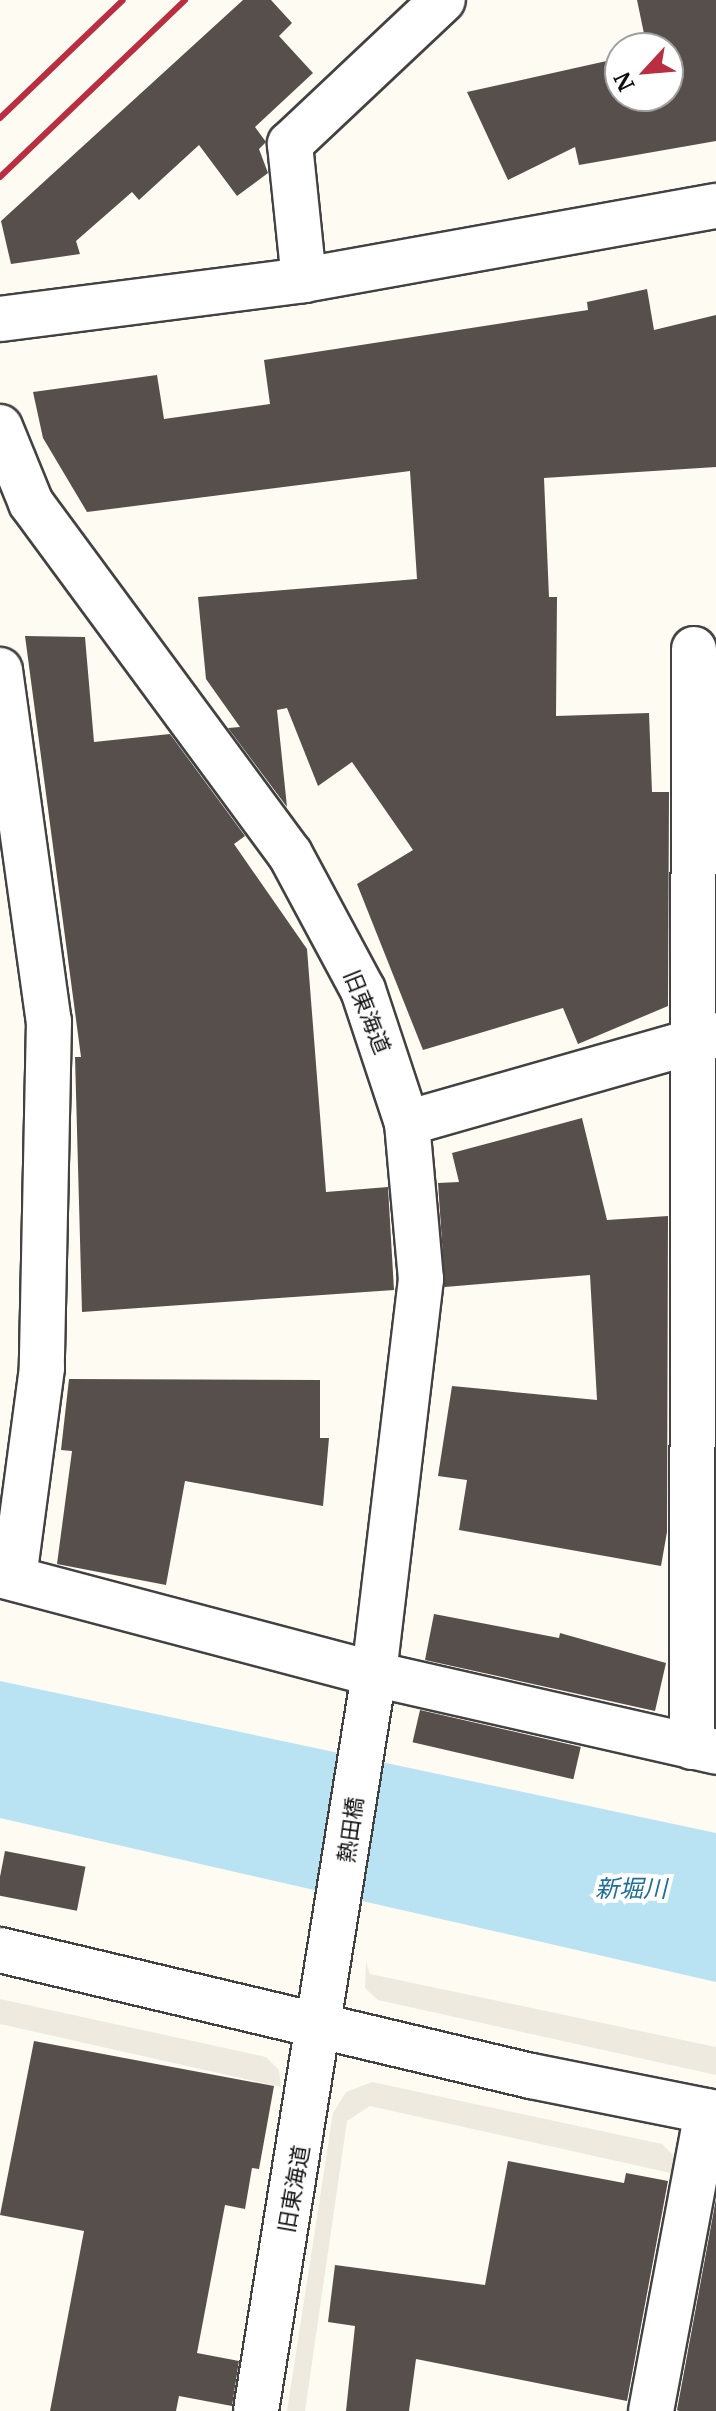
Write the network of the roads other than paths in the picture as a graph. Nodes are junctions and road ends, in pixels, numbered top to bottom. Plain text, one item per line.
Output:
1 (443, 0) edge
2 (716, 206) edge
3 (304, 280) junction
4 (0, 319) edge
5 (0, 427) edge
6 (694, 649) dead end
7 (0, 670) edge
8 (704, 1038) edge
9 (407, 1123) junction
10 (7, 1577) edge
11 (372, 1684) junction
12 (704, 1749) edge
13 (0, 1950) edge
14 (331, 1966) joint
15 (322, 2024) junction
16 (712, 2112) edge
17 (256, 2411) edge
18 (651, 2411) edge

1 - 3 street
2 - 3 street
3 - 4 street
5 - 9 street, 旧東海道
6 - 8 street
7 - 10 street
8 - 9 street
8 - 12 street
9 - 11 street, 旧東海道
10 - 11 street
11 - 12 street
11 - 14 street, 熱田橋
13 - 15 street
14 - 15 street, 旧東海道
15 - 16 street
15 - 17 street, 旧東海道
16 - 18 street

